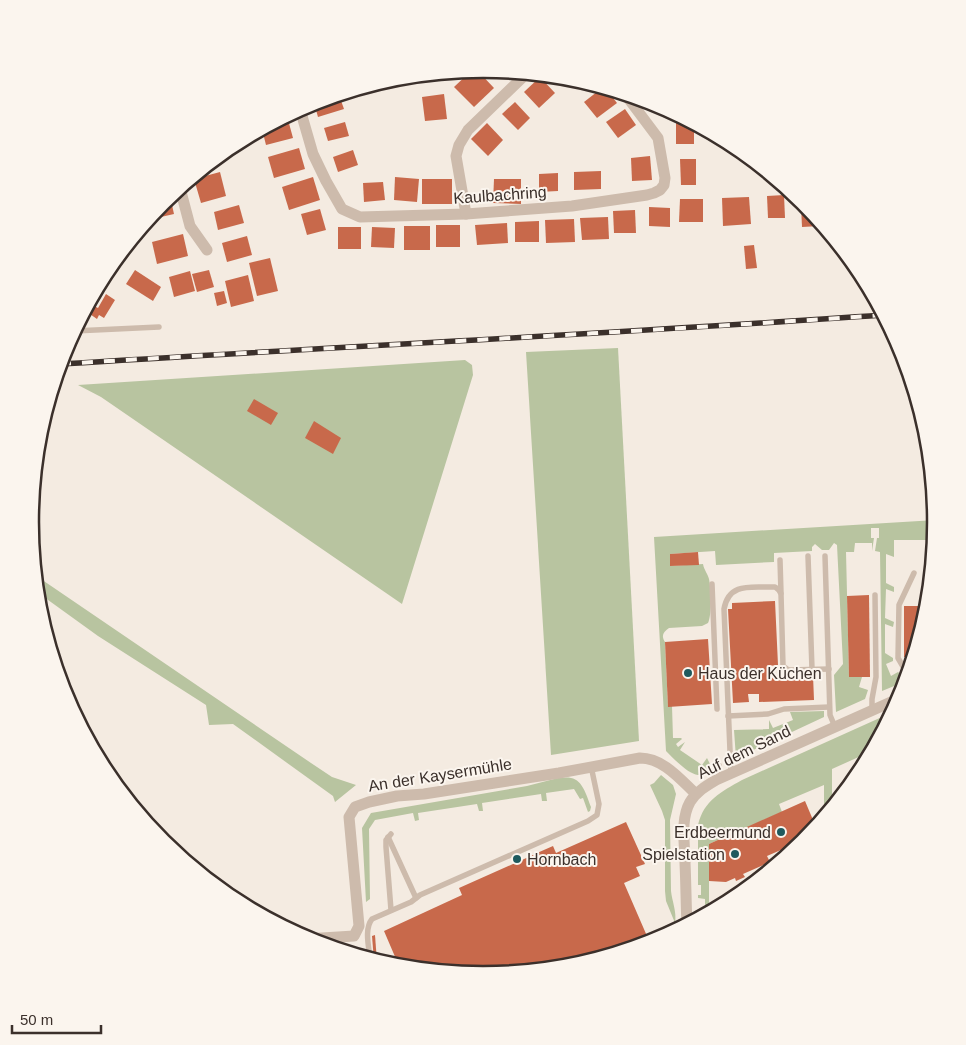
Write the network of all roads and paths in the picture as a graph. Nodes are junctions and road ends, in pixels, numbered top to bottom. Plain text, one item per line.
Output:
1 (520, 80) edge
2 (633, 105) edge
3 (302, 117) edge
4 (182, 196) edge
5 (466, 214) junction
6 (207, 250) dead end
7 (159, 327) dead end
8 (83, 331) edge
9 (808, 556) dead end
10 (825, 556) dead end
11 (780, 560) dead end
12 (914, 573) dead end
13 (712, 584) dead end
14 (781, 594) junction
15 (875, 595) dead end
16 (903, 667) edge
17 (812, 669) junction
18 (829, 669) junction
19 (888, 703) edge
20 (830, 707) junction
21 (717, 709) dead end
22 (872, 710) junction
23 (728, 716) junction
24 (835, 727) junction
25 (719, 765) dead end
26 (591, 766) junction
27 (726, 776) junction
28 (696, 794) junction
29 (416, 898) junction
30 (391, 910) junction
31 (687, 917) edge
32 (326, 938) edge
33 (369, 952) edge

1 - 5 street
2 - 5 street, Kaulbachring
3 - 5 street, Kaulbachring
4 - 6 street
7 - 8 lane
9 - 17 lane
10 - 18 lane
11 - 14 lane
12 - 16 lane
13 - 21 lane
14 - 17 lane
14 - 23 lane
15 - 22 lane
17 - 18 lane
18 - 20 lane
19 - 22 street, Auf dem Sand
20 - 23 lane
20 - 24 lane
22 - 24 street, Auf dem Sand
23 - 27 lane
24 - 27 street, Auf dem Sand
25 - 27 lane
26 - 28 street, An der Kaysermühle
26 - 29 lane
26 - 32 street, An der Kaysermühle
27 - 28 street, Auf dem Sand
28 - 31 street, Auf dem Sand
29 - 30 lane
29 - 30 lane
30 - 33 lane

